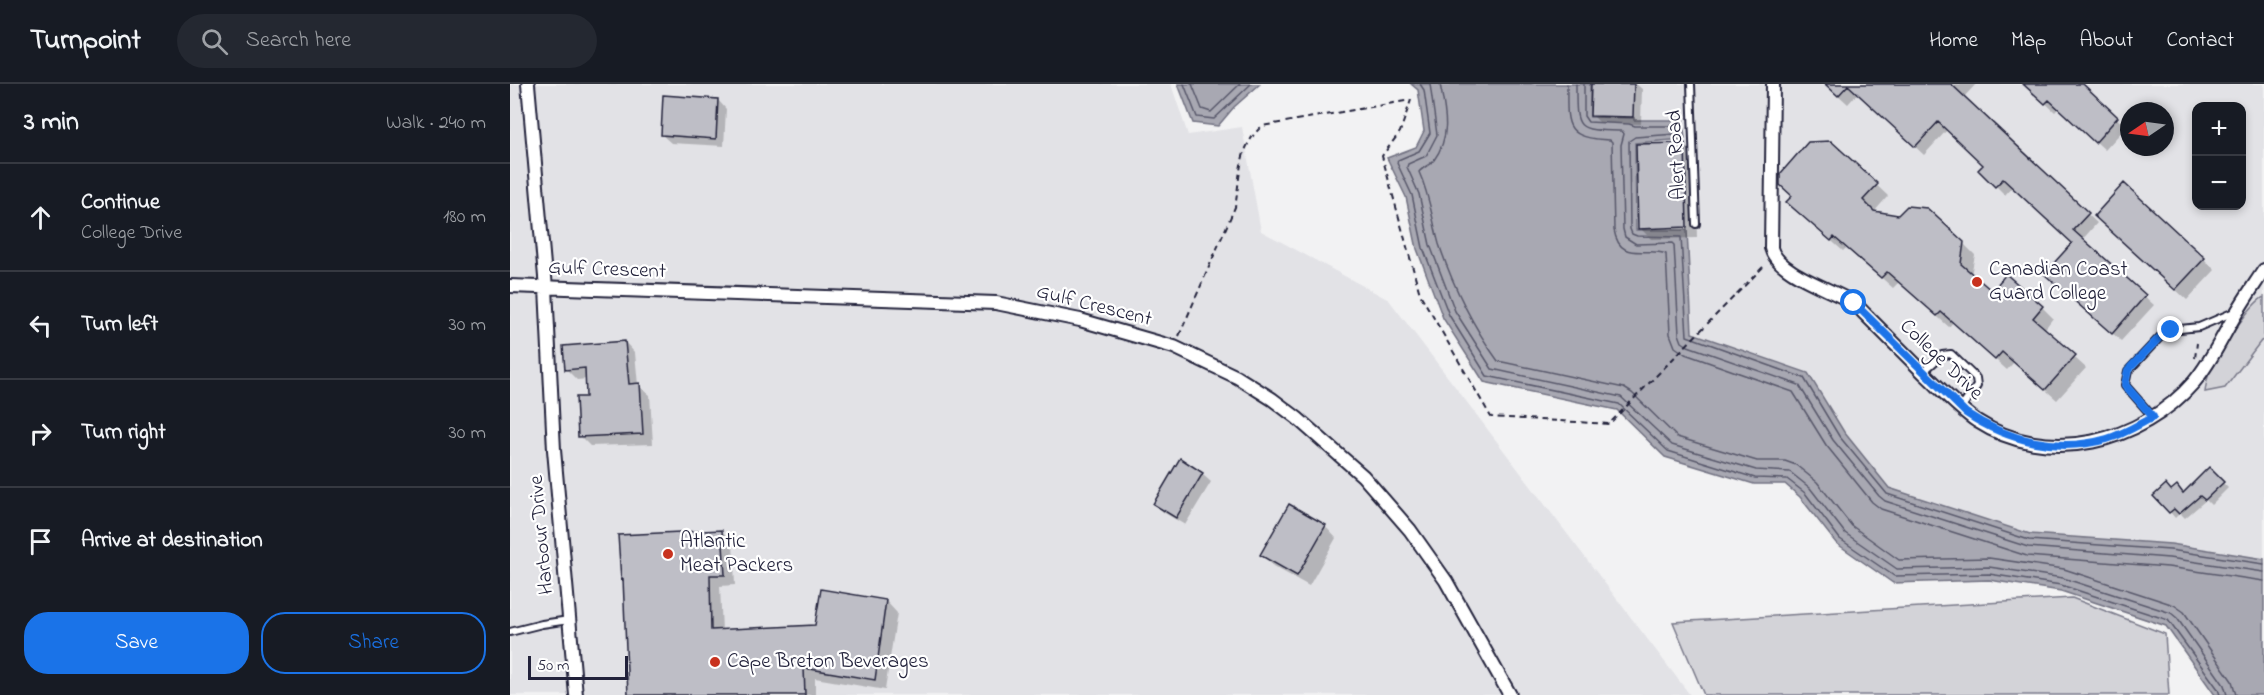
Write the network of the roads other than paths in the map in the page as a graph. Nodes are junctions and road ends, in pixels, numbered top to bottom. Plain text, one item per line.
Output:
1 (528, 84) edge
2 (1691, 84) edge
3 (1773, 84) edge
4 (1696, 224) dead end
5 (2264, 270) edge
6 (510, 286) edge
7 (546, 288) junction
8 (2238, 310) junction
9 (1923, 372) junction
10 (1960, 408) junction
11 (2153, 417) junction
12 (570, 620) junction
13 (510, 632) edge
14 (576, 695) edge
15 (1510, 695) edge

1 - 7 street, Harbour Drive
2 - 4 lane, Alert Road
3 - 9 street, College Drive
5 - 8 street, College Drive
6 - 7 street, Gulf Crescent
7 - 12 street, Harbour Drive
7 - 15 street, Gulf Crescent
8 - 11 street, College Drive
8 - 11 lane
9 - 10 street, College Drive
9 - 10 lane
10 - 11 street, College Drive
12 - 13 lane
12 - 14 street, Harbour Drive

